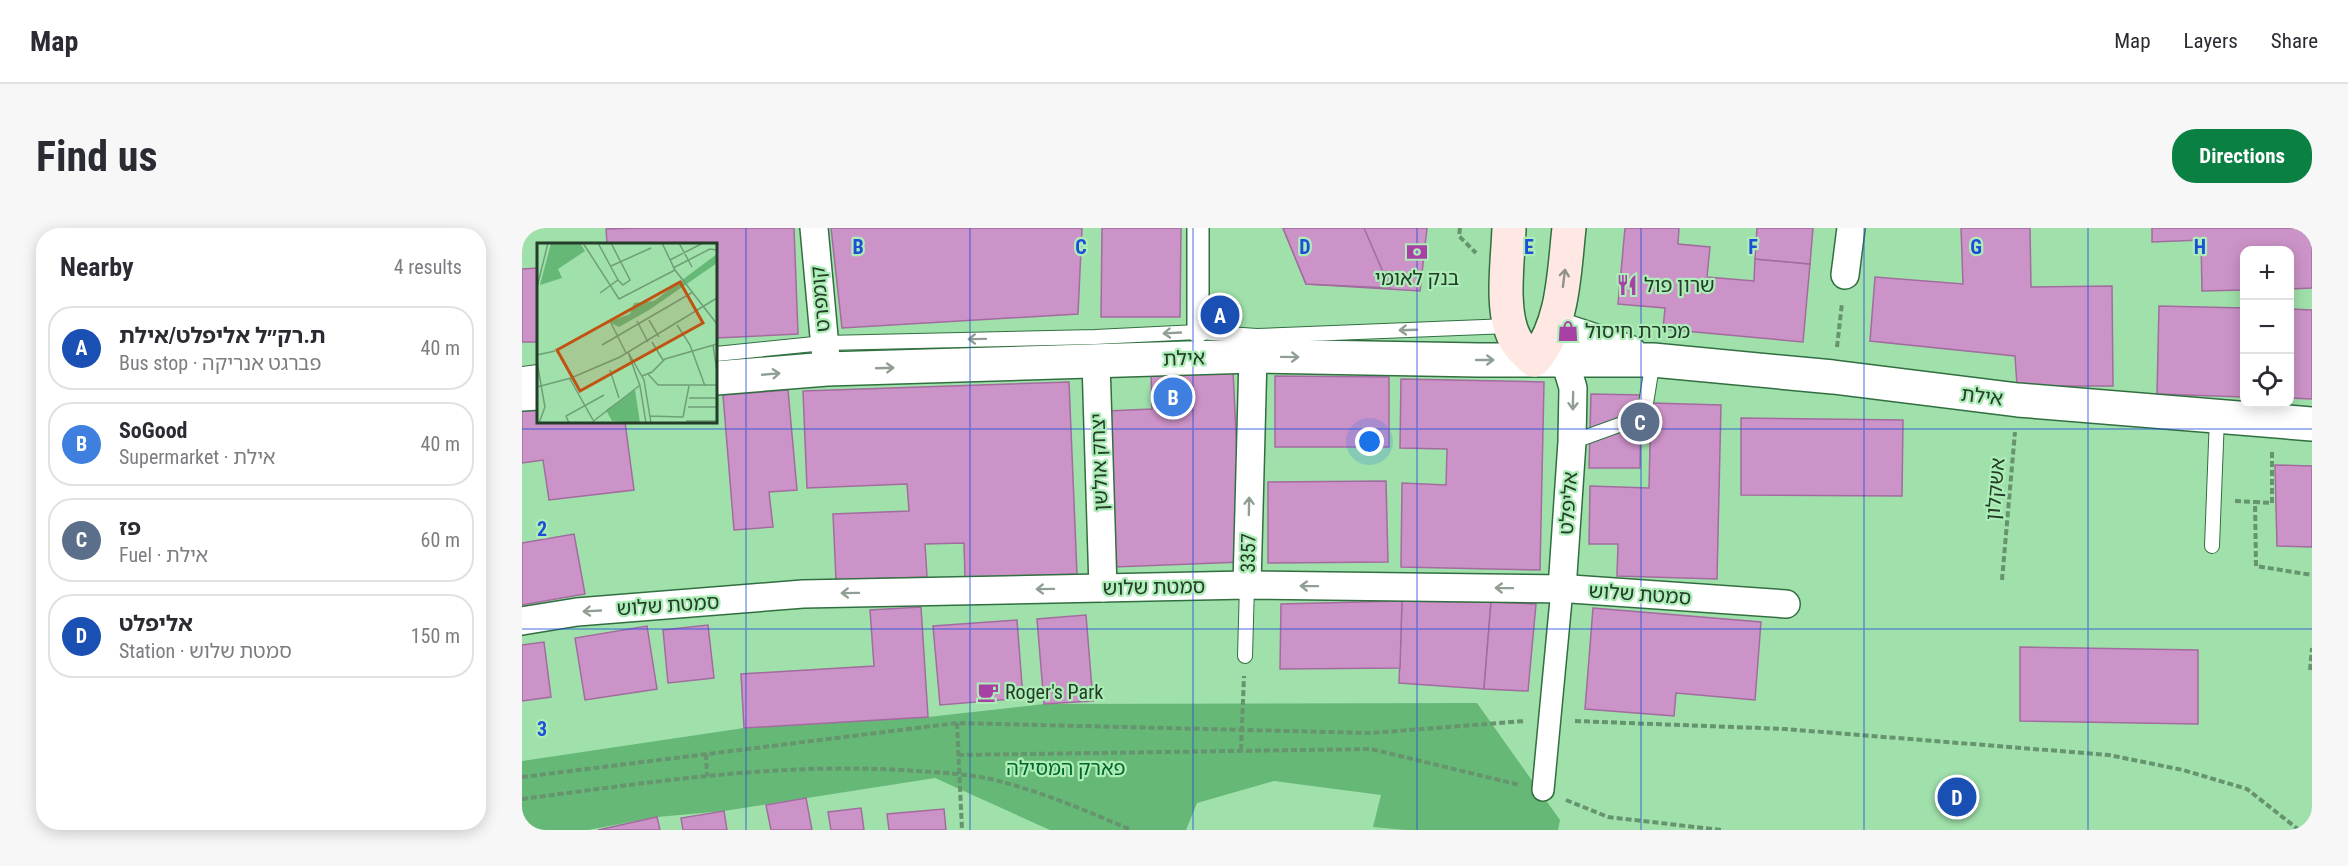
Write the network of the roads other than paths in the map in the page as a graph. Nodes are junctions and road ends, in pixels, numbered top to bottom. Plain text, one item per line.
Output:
1 (814, 228) edge
2 (1198, 228) edge
3 (1509, 228) edge
4 (1569, 228) edge
5 (1851, 228) edge
6 (1845, 275) road end
7 (1509, 326) junction
8 (1553, 327) junction
9 (1198, 332) junction
10 (1096, 349) junction
11 (717, 354) edge
12 (825, 356) junction
13 (1253, 356) junction
14 (1653, 360) junction
15 (1549, 361) junction
16 (537, 372) edge
17 (522, 374) edge
18 (717, 378) edge
19 (537, 393) edge
20 (522, 394) edge
21 (2217, 417) junction
22 (2312, 424) edge
23 (1572, 442) junction
24 (2212, 546) dead end
25 (1247, 585) junction
26 (1103, 588) junction
27 (1562, 589) junction
28 (1786, 604) dead end
29 (522, 621) edge
30 (1245, 656) road end
31 (1543, 790) road end

1 - 12 street, קומפרט
2 - 9 street
3 - 7 main road, אליפלט
8 -> 4 main road
5 - 6 street
7 -> 9 lane, אילת
7 - 15 main road, אליפלט
8 - 14 street, אילת
8 - 15 main road
9 -> 10 lane, אילת
10 - 12 street, אילת
10 - 13 street, אילת
10 - 26 street, יצחק אולשן
11 - 12 lane, אילת
18 -> 12 street, אילת
13 -> 15 street, אילת
25 -> 13 street, 3357
14 - 15 street, אילת
14 - 21 street, אילת
14 - 23 lane
15 -> 23 street, אליפלט
16 - 17 lane
19 - 20 street
21 - 22 street, אילת
21 - 24 lane
23 - 27 street, אליפלט
25 - 26 street, סמטת שלוש
27 -> 25 street, סמטת שלוש
25 - 30 lane, 3357
26 -> 29 street, סמטת שלוש
27 - 28 street, סמטת שלוש
27 - 31 street, אליפלט

